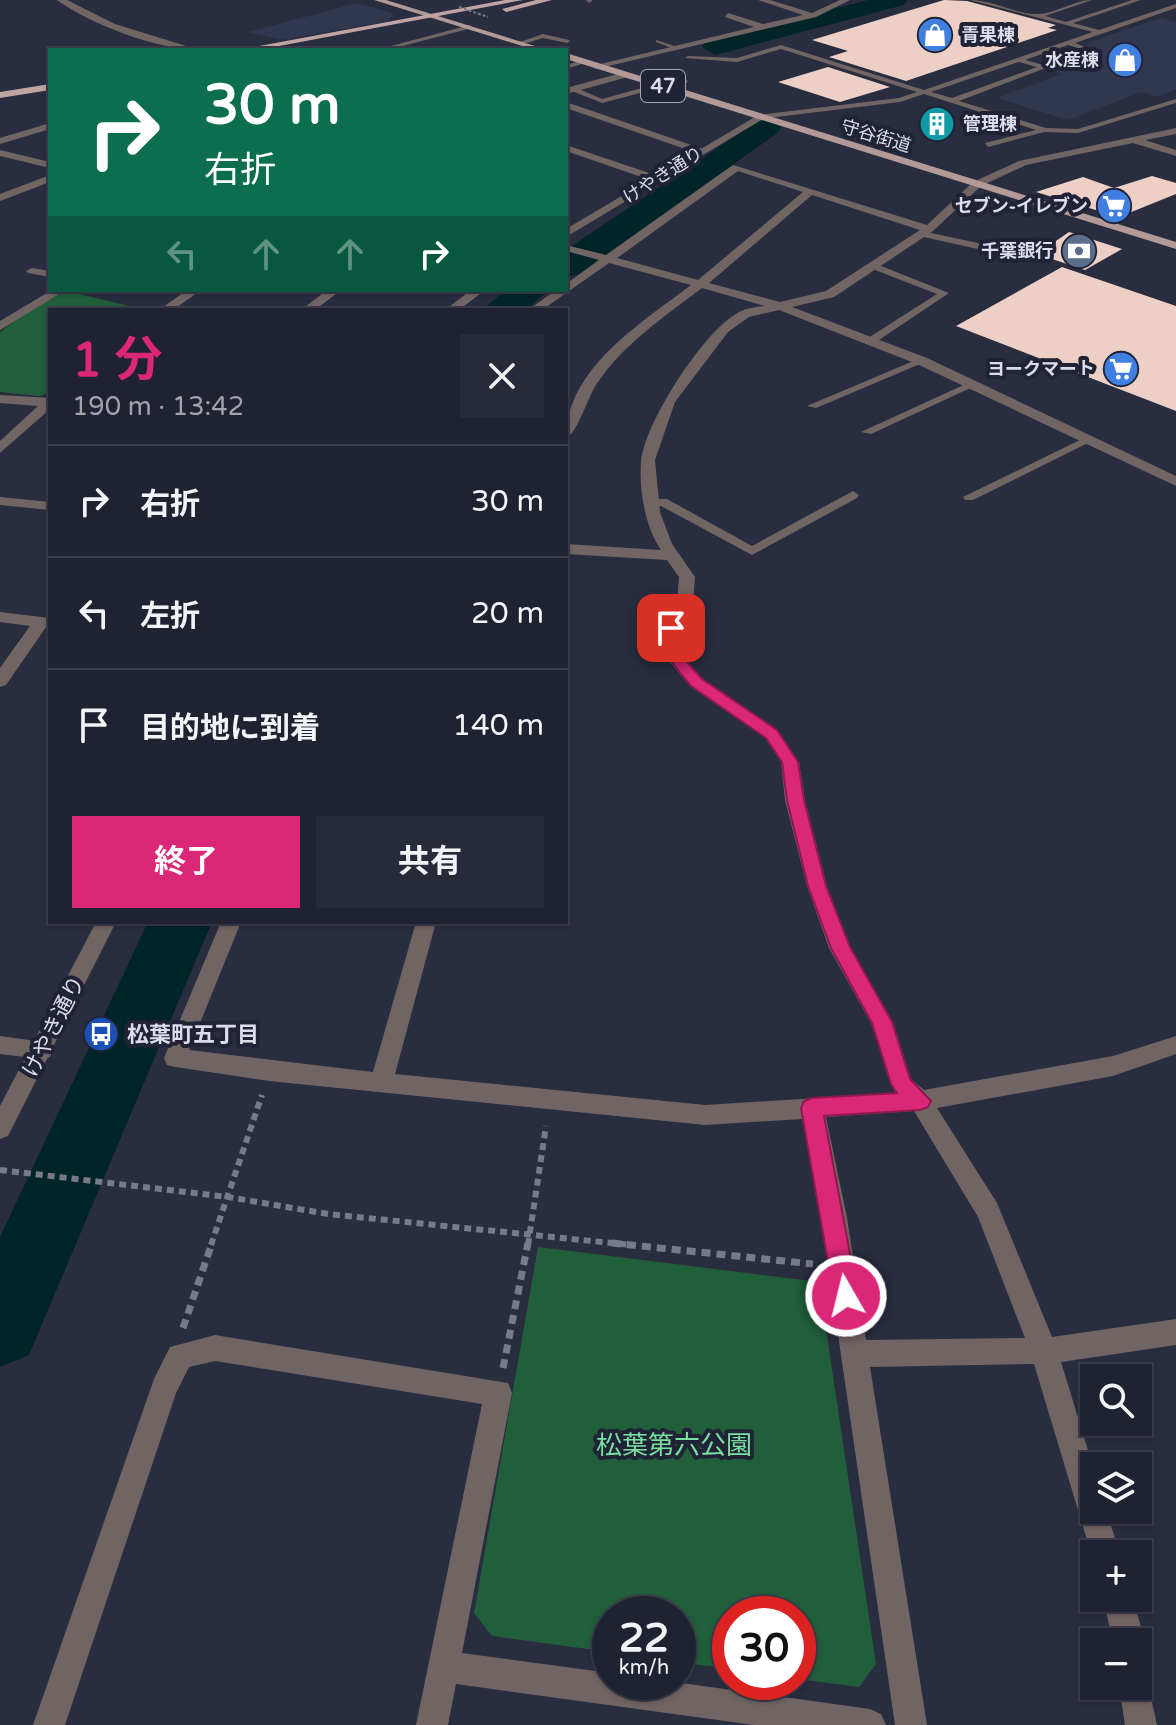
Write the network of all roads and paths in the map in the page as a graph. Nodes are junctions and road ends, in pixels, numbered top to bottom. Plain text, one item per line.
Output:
1 (61, 0) edge
2 (378, 0) edge
3 (519, 0) edge
4 (548, 0) edge
5 (762, 0) edge
6 (846, 0) edge
7 (973, 0) edge
8 (1089, 0) edge
9 (1138, 0) edge
10 (1158, 2) edge
11 (1176, 6) edge
12 (459, 7) dead end
13 (1153, 13) junction
14 (728, 15) dead end
15 (813, 15) junction
16 (1038, 16) junction
17 (435, 17) junction
18 (488, 17) dead end
19 (1176, 19) edge
20 (449, 21) junction
21 (1067, 24) junction
22 (760, 26) junction
23 (470, 27) junction
24 (1097, 31) junction
25 (567, 41) dead end
26 (658, 41) dead end
27 (1066, 42) junction
28 (520, 43) junction
29 (674, 47) junction
30 (188, 48) edge
31 (255, 48) edge
32 (296, 48) edge
33 (386, 48) edge
34 (537, 48) edge
35 (692, 58) dead end
36 (1016, 59) junction
37 (568, 60) edge
38 (596, 66) junction
39 (1044, 67) junction
40 (625, 75) junction
41 (48, 80) edge
42 (685, 80) dead end
43 (663, 86) junction
44 (48, 87) edge
45 (0, 88) edge
46 (568, 90) edge
47 (923, 92) junction
48 (0, 95) edge
49 (951, 101) junction
50 (1176, 101) edge
51 (568, 106) edge
52 (760, 117) junction
53 (48, 127) edge
54 (1045, 130) junction
55 (1176, 131) edge
56 (1133, 140) junction
57 (0, 141) edge
58 (988, 145) dead end
59 (568, 149) edge
60 (700, 151) junction
61 (0, 153) edge
62 (1176, 153) edge
63 (48, 165) edge
64 (48, 179) edge
65 (657, 179) junction
66 (977, 184) junction
67 (811, 190) junction
68 (0, 198) edge
69 (925, 232) junction
70 (568, 233) edge
71 (1176, 246) edge
72 (987, 248) dead end
73 (568, 249) edge
74 (608, 259) junction
75 (873, 266) junction
76 (32, 271) dead end
77 (48, 274) edge
78 (700, 284) junction
79 (568, 287) edge
80 (56, 292) edge
81 (192, 292) edge
82 (332, 292) edge
83 (476, 292) edge
84 (561, 292) edge
85 (780, 306) junction
86 (168, 308) edge
87 (310, 308) edge
88 (454, 308) edge
89 (537, 308) edge
90 (0, 311) edge
91 (16, 314) junction
92 (0, 326) edge
93 (869, 342) junction
94 (922, 361) junction
95 (972, 385) junction
96 (0, 399) edge
97 (48, 403) edge
98 (48, 405) edge
99 (812, 406) dead end
100 (568, 427) edge
101 (867, 432) dead end
102 (1088, 440) junction
103 (0, 449) edge
104 (1176, 482) edge
105 (853, 495) dead end
106 (969, 497) dead end
107 (0, 501) edge
108 (652, 503) junction
109 (48, 506) edge
110 (568, 549) edge
111 (674, 556) junction
112 (0, 617) edge
113 (45, 622) edge
114 (0, 681) edge
115 (105, 924) edge
116 (230, 924) edge
117 (425, 924) edge
118 (0, 1045) edge
119 (1176, 1045) edge
120 (42, 1050) junction
121 (269, 1071) junction
122 (381, 1083) junction
123 (550, 1100) junction
124 (920, 1101) junction
125 (812, 1108) junction
126 (0, 1129) edge
127 (0, 1170) edge
128 (228, 1197) junction
129 (530, 1235) junction
130 (842, 1267) junction
131 (1176, 1332) edge
132 (1044, 1351) junction
133 (854, 1354) junction
134 (180, 1356) junction
135 (498, 1393) junction
136 (1101, 1540) edge
137 (443, 1666) junction
138 (1137, 1700) edge
139 (49, 1725) edge
140 (432, 1725) edge
141 (870, 1725) edge
142 (911, 1725) edge
143 (1141, 1725) edge

1 - 30 street
2 - 17 main road
3 - 17 highway
4 - 20 highway
5 - 15 street
6 - 15 street
7 - 16 lane
8 - 16 lane
9 - 21 lane
10 - 11 lane
11 - 13 lane
12 - 18 path, bridge
13 - 19 lane
13 - 24 lane
14 - 22 street
15 - 22 street
16 - 21 lane
17 - 20 main road
17 - 31 highway
20 - 23 main road
20 - 32 highway
21 - 24 lane
22 - 29 street
23 - 28 main road
23 - 33 lane
24 - 27 lane
25 - 28 lane
26 - 29 lane
27 - 36 lane
27 - 39 lane
28 - 34 main road
29 - 38 street
35 - 47 lane
36 - 39 lane
36 - 47 lane
37 - 38 main road, 守谷街道 / 47
38 - 40 main road, 守谷街道 / 47
39 - 49 lane
40 - 43 main road, 守谷街道 / 47
40 - 46 street
41 - 45 highway
42 - 43 lane
43 - 46 lane
43 - 52 main road, 守谷街道 / 47
44 - 48 highway
47 - 49 lane
47 - 52 lane
49 - 54 lane
50 - 54 lane
51 - 60 street
52 - 60 street, けやき通り
52 - 66 main road, 守谷街道 / 47
53 - 57 street
54 - 58 lane
55 - 56 street
56 - 62 street
56 - 66 street
59 - 65 street
60 - 65 street, けやき通り
61 - 63 street
64 - 68 street
65 - 70 street, けやき通り
66 - 69 street
66 - 71 main road, 守谷街道 / 47
67 - 69 street
67 - 74 street
67 - 78 street
69 - 72 lane
69 - 75 street
73 - 74 street
74 - 78 street
74 - 79 street
75 - 85 street
75 - 93 lane
76 - 77 street
78 - 85 street
78 - 100 street
80 - 91 street
81 - 86 street
82 - 87 street
83 - 88 street
84 - 89 street
85 - 93 street
85 - 108 street
90 - 91 street
91 - 92 street
93 - 94 street
94 - 95 street
94 - 99 lane
95 - 101 lane
95 - 102 street
96 - 97 street
98 - 103 street
102 - 104 street
102 - 106 lane
105 - 108 lane
107 - 109 street
108 - 111 street
110 - 111 street
111 - 124 street
112 - 113 street
113 - 114 street
115 - 120 street, けやき通り
116 - 121 street
117 - 122 street
118 - 120 street
119 - 124 street
120 - 126 street, けやき通り
121 - 122 street
121 - 128 path
122 - 123 street
123 - 125 street
123 - 129 path
124 - 125 street
124 - 132 street
125 - 130 street
127 - 128 path
128 - 129 path
128 - 134 path
129 - 130 path
129 - 135 path
130 - 133 street
131 - 132 street
132 - 133 street
132 - 136 street
133 - 142 street
134 - 135 street
134 - 139 street
135 - 137 street
137 - 140 street
137 - 141 street
138 - 143 street

